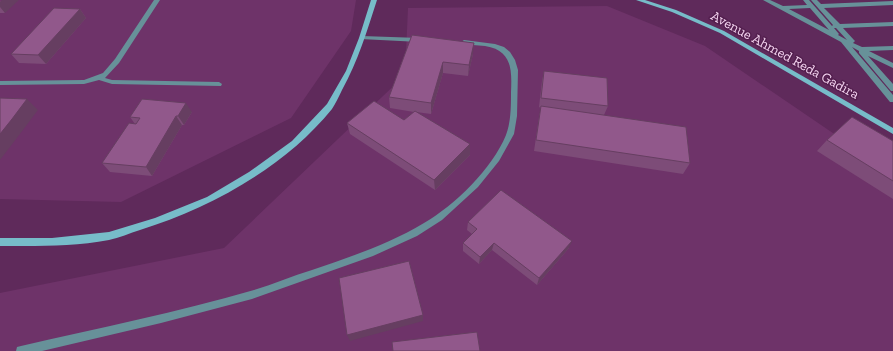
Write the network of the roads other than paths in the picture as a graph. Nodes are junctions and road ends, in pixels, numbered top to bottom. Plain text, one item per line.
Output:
1 (157, 0) edge
2 (374, 0) edge
3 (639, 0) edge
4 (766, 0) edge
5 (806, 0) edge
6 (893, 3) edge
7 (815, 4) edge
8 (782, 8) junction
9 (893, 24) edge
10 (838, 26) junction
11 (830, 27) junction
12 (362, 38) junction
13 (840, 38) junction
14 (430, 41) edge
15 (453, 42) edge
16 (859, 48) junction
17 (893, 48) edge
18 (893, 66) edge
19 (99, 78) junction
20 (0, 83) edge
21 (219, 84) dead end
22 (893, 89) edge
23 (893, 100) edge
24 (893, 130) edge
25 (0, 242) edge
26 (21, 351) edge

1 - 19 street
2 - 12 main road
3 - 24 main road, Avenue Ahmed Reda Gadira
4 - 8 street
5 - 7 street
6 - 7 street
7 - 8 street
7 - 10 street
7 - 11 street
8 - 13 street
9 - 10 street
10 - 11 street
10 - 16 street
11 - 13 street
12 - 14 street
12 - 25 main road
13 - 16 street
13 - 23 street
15 - 26 street
16 - 17 street
16 - 18 street
16 - 22 street
19 - 20 street
19 - 21 street

